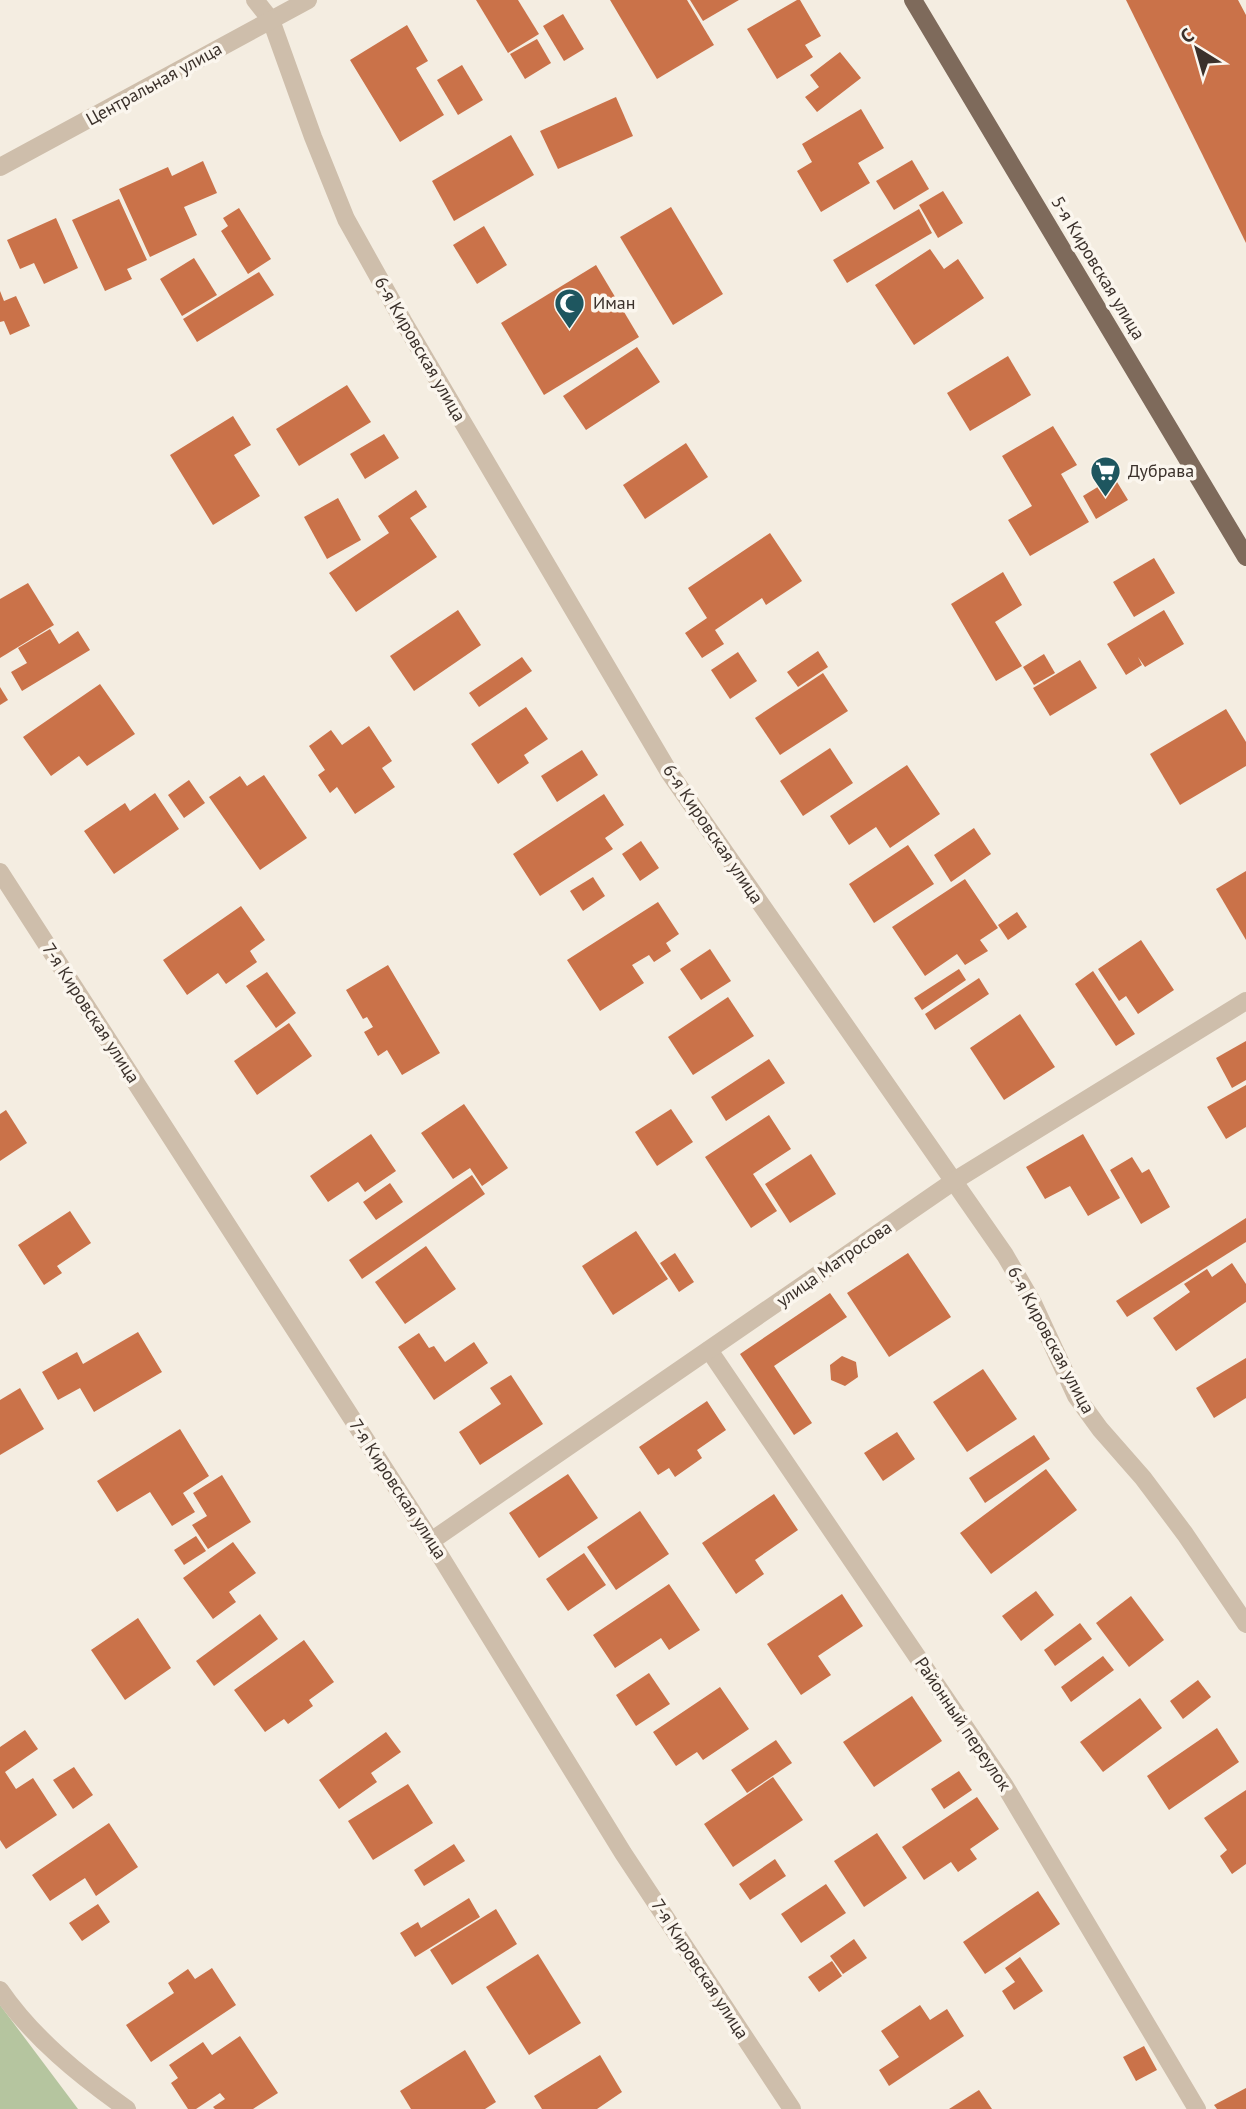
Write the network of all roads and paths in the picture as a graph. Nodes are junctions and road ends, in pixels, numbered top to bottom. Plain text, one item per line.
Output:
1 (255, 0) edge
2 (308, 0) edge
3 (914, 0) edge
4 (271, 20) junction
5 (0, 167) edge
6 (1246, 557) edge
7 (0, 872) edge
8 (1246, 1001) edge
9 (954, 1181) junction
10 (709, 1350) junction
11 (431, 1541) junction
12 (1246, 1624) edge
13 (0, 1990) edge
14 (127, 2109) edge
15 (792, 2109) edge
16 (1197, 2109) edge

1 - 4 street, 6-я Кировская улица
2 - 4 street, Центральная улица
3 - 6 main road, 5-я Кировская улица
4 - 5 street, Центральная улица
4 - 9 street, 6-я Кировская улица
7 - 11 street, 7-я Кировская улица
8 - 9 street, улица Матросова
9 - 10 street, улица Матросова
9 - 12 street, 6-я Кировская улица
10 - 11 street, улица Матросова
10 - 16 street, Районный переулок
11 - 15 street, 7-я Кировская улица
13 - 14 street

